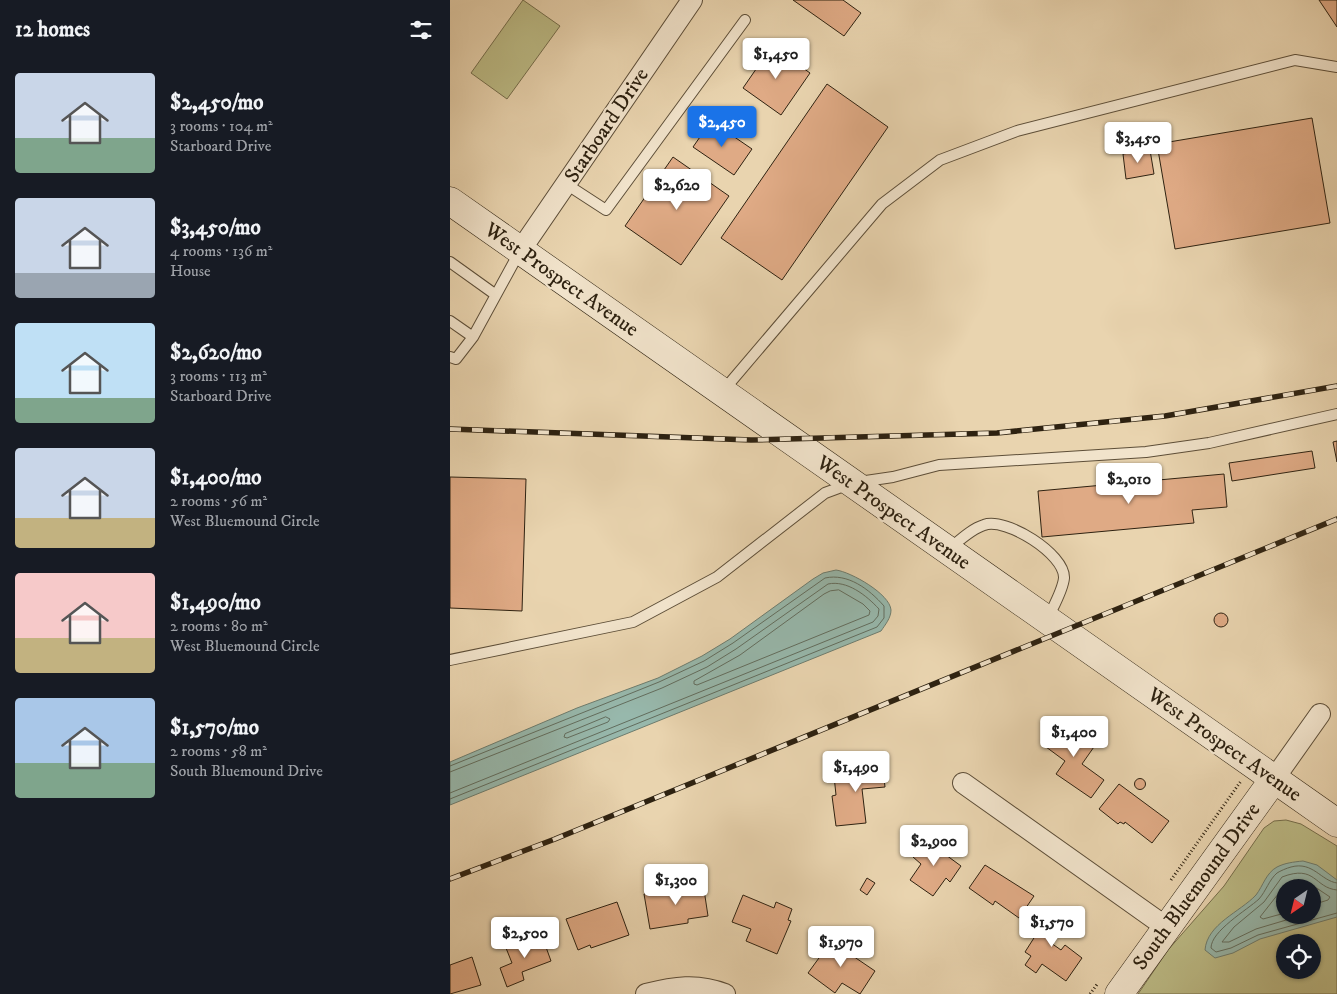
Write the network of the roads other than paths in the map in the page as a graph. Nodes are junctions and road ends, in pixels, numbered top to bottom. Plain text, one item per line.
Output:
1 (692, 0) edge
2 (746, 20) dead end
3 (1337, 67) edge
4 (566, 184) junction
5 (450, 201) edge
6 (520, 250) junction
7 (450, 262) edge
8 (496, 295) junction
9 (450, 321) edge
10 (473, 337) junction
11 (450, 357) edge
12 (723, 392) junction
13 (1337, 414) edge
14 (852, 483) junction
15 (948, 550) junction
16 (1048, 619) junction
17 (450, 660) edge
18 (1320, 714) dead end
19 (1263, 771) junction
20 (962, 783) dead end
21 (1337, 823) edge
22 (1166, 926) junction
23 (1110, 986) edge
24 (646, 994) edge
25 (726, 994) edge

1 - 4 street, Starboard Drive
2 - 4 lane
3 - 12 lane
4 - 6 street, Starboard Drive
5 - 6 main road, West Prospect Avenue
6 - 8 lane
6 - 12 main road, West Prospect Avenue
7 - 8 lane
8 - 10 lane
9 - 10 lane
10 - 11 lane
12 - 14 main road, West Prospect Avenue
13 - 14 lane
14 - 15 main road, West Prospect Avenue
14 - 17 lane
15 - 16 main road, West Prospect Avenue
15 - 16 lane
16 - 19 main road, West Prospect Avenue
18 - 19 street
19 - 21 main road, West Prospect Avenue
19 - 22 main road, South Bluemound Drive
20 - 22 street
22 - 23 main road, South Bluemound Drive
24 - 25 street

